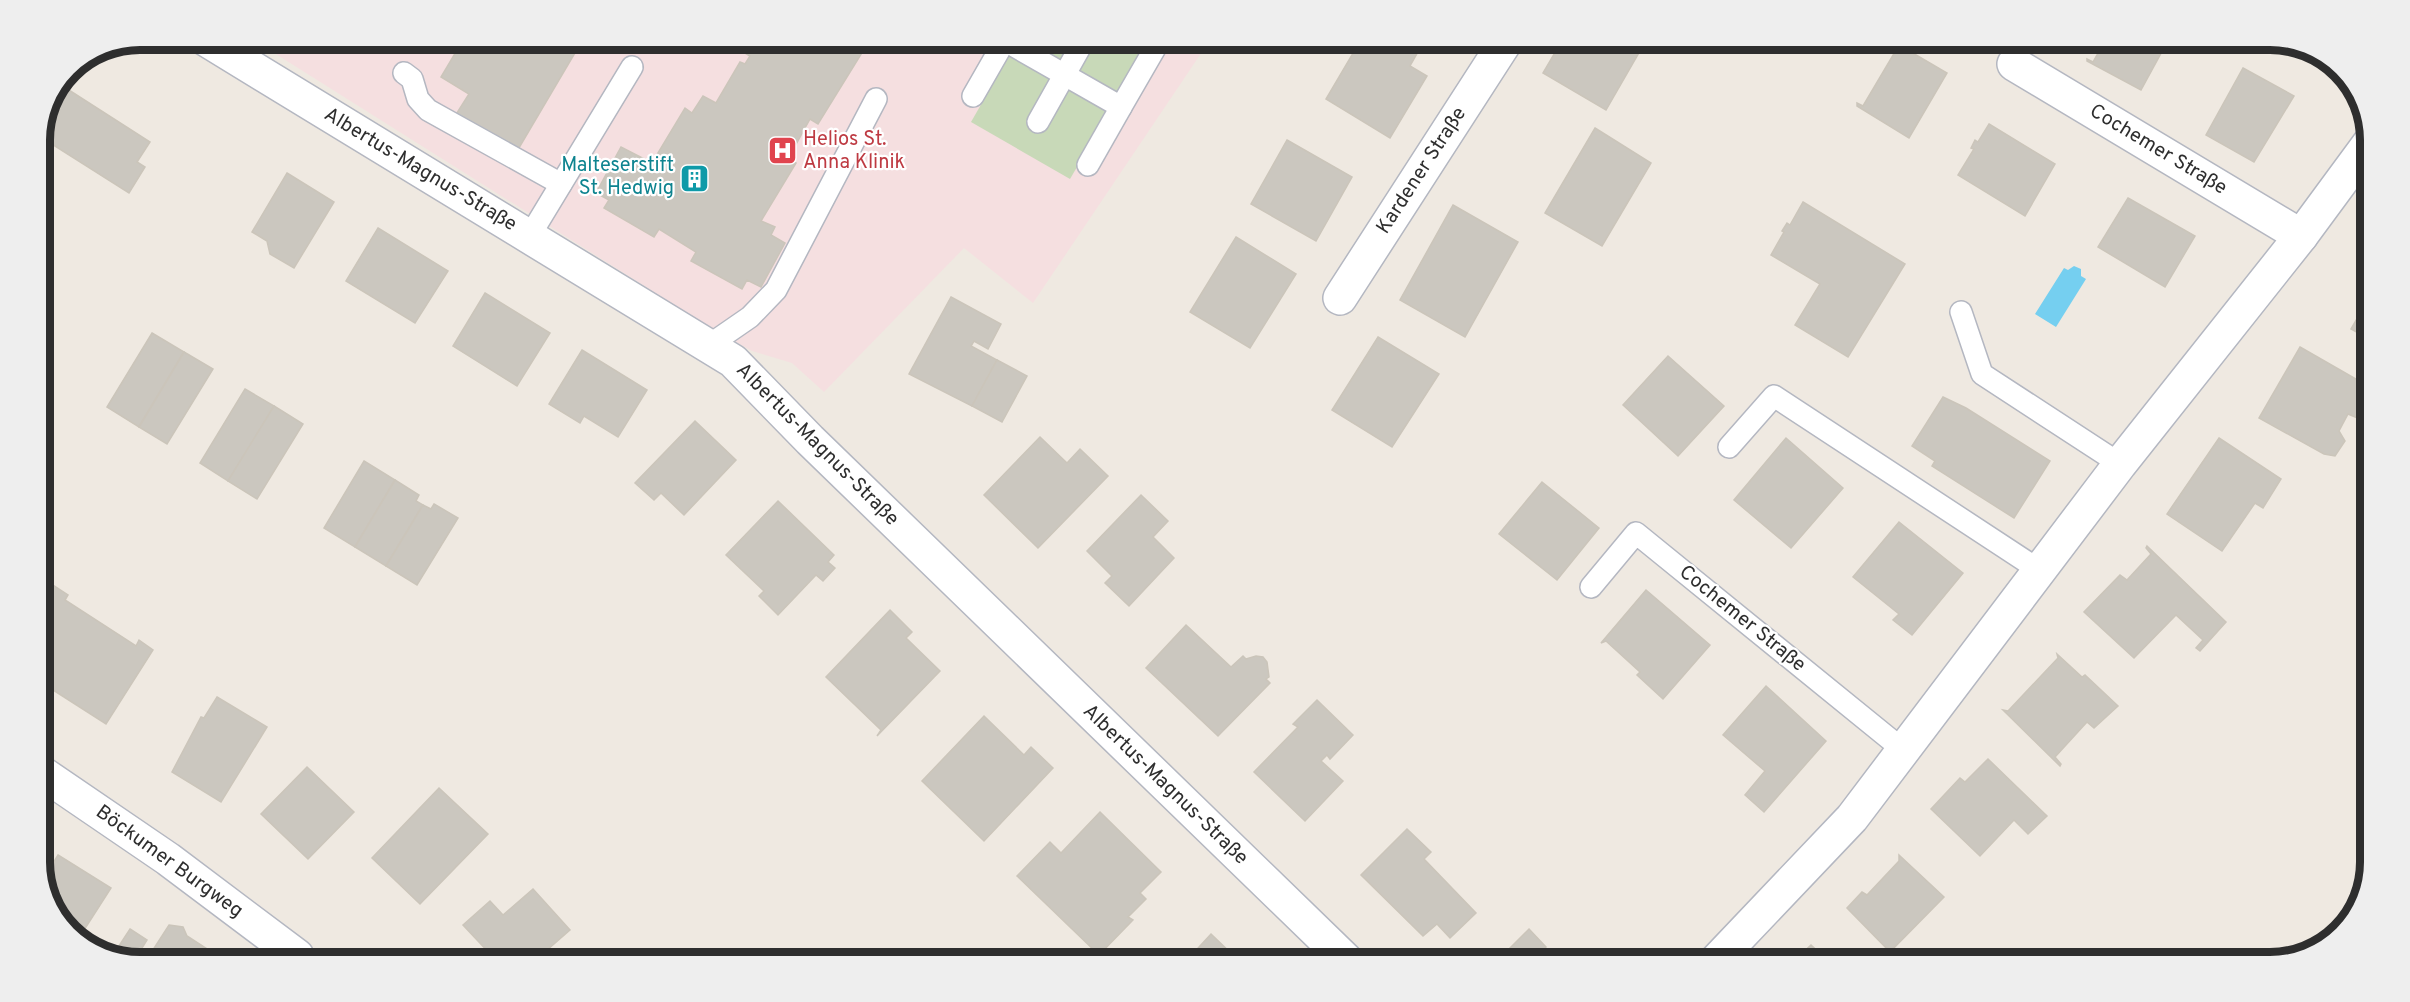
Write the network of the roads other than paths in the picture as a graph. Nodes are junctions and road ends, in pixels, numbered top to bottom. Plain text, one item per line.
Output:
1 (223, 50) edge
2 (1001, 50) edge
3 (1021, 50) edge
4 (1078, 50) edge
5 (1154, 50) edge
6 (1500, 50) edge
7 (2014, 64) dead end
8 (632, 67) dead end
9 (404, 74) dead end
10 (1065, 74) junction
11 (973, 96) dead end
12 (876, 99) dead end
13 (1121, 107) junction
14 (1038, 122) dead end
15 (2360, 156) edge
16 (1088, 165) dead end
17 (561, 184) junction
18 (2301, 236) junction
19 (529, 237) junction
20 (1340, 298) dead end
21 (1961, 312) dead end
22 (708, 346) junction
23 (1730, 447) dead end
24 (2120, 464) junction
25 (2039, 570) junction
26 (1591, 587) dead end
27 (1902, 749) junction
28 (50, 779) edge
29 (292, 952) edge
30 (1338, 952) edge
31 (1725, 952) edge

1 - 19 street, Albertus-Magnus-Straße
2 - 11 lane
3 - 10 lane
4 - 10 lane
5 - 13 lane
6 - 20 street, Kardener Straße
7 - 18 street, Cochemer Straße
8 - 17 lane
9 - 17 lane
10 - 13 lane
10 - 14 lane
12 - 22 lane
13 - 16 lane
15 - 18 street
17 - 19 lane
18 - 24 street
19 - 22 street, Albertus-Magnus-Straße
21 - 24 lane
22 - 30 street, Albertus-Magnus-Straße
23 - 25 lane
24 - 25 street
25 - 27 street
26 - 27 lane, Cochemer Straße
27 - 31 street
28 - 29 street, Böckumer Burgweg

